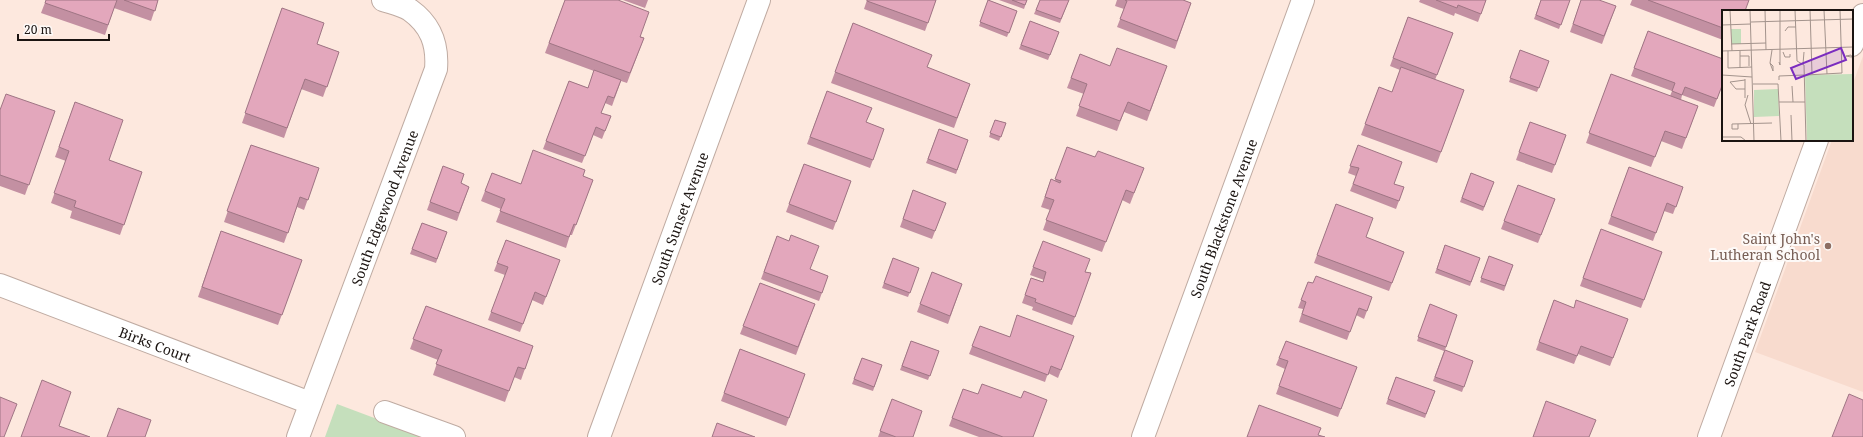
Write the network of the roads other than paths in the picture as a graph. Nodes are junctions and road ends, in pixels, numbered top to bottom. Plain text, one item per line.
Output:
1 (384, 0) edge
2 (759, 0) edge
3 (1303, 0) edge
4 (1863, 15) edge
5 (1853, 42) edge
6 (1817, 141) edge
7 (0, 285) edge
8 (310, 403) junction
9 (385, 412) dead end
10 (298, 437) edge
11 (454, 437) edge
12 (599, 437) edge
13 (1143, 437) edge
14 (1709, 437) edge

1 - 8 street, South Edgewood Avenue
2 - 12 street, South Sunset Avenue
3 - 13 street, South Blackstone Avenue
4 - 5 street
6 - 14 street, South Park Road
7 - 8 street, Birks Court
8 - 10 street, South Edgewood Avenue
9 - 11 street

